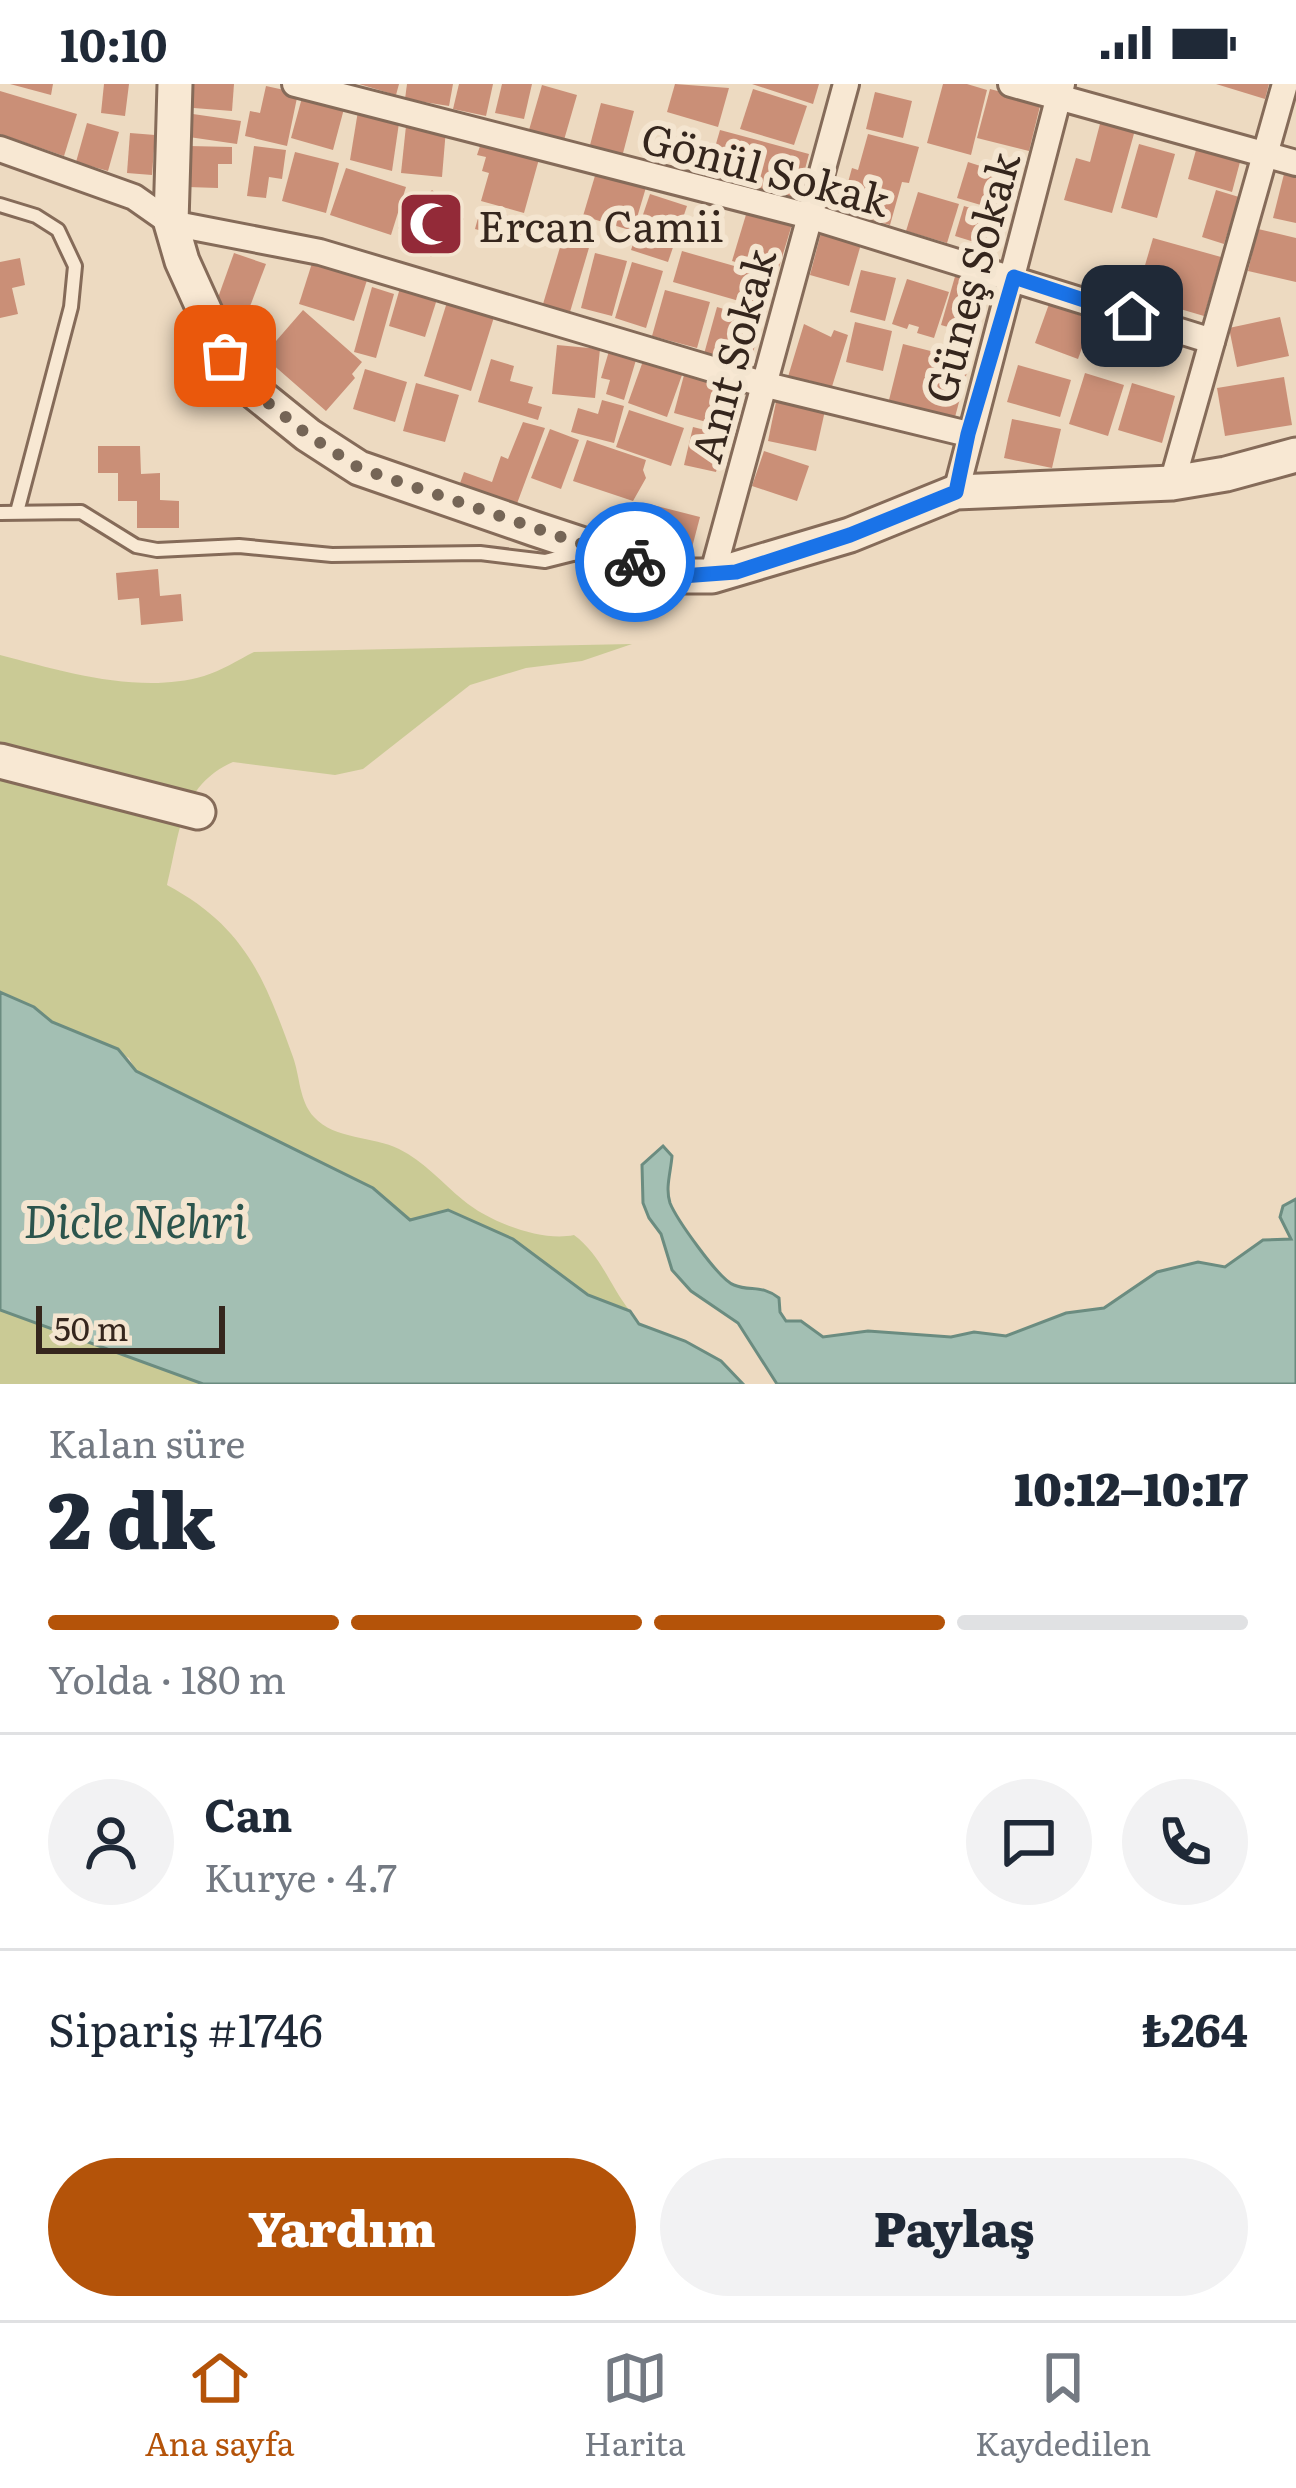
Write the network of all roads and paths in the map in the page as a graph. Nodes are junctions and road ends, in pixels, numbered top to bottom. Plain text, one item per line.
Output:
1 (175, 84) edge
2 (295, 84) edge
3 (846, 84) edge
4 (1011, 84) edge
5 (1286, 84) edge
6 (1060, 91) edge
7 (0, 149) edge
8 (1264, 154) junction
9 (1296, 163) edge
10 (0, 205) edge
11 (808, 216) junction
12 (171, 223) junction
13 (1014, 277) junction
14 (1211, 341) junction
15 (762, 384) junction
16 (968, 434) junction
17 (1296, 455) edge
18 (1172, 482) junction
19 (956, 492) junction
20 (17, 512) junction
21 (0, 513) edge
22 (595, 549) junction
23 (712, 577) junction
24 (0, 760) edge
25 (198, 812) dead end

1 - 12 street
2 - 11 street, Gönül Sokak
3 - 11 street, Anıt Sokak
4 - 6 street
5 - 8 street
6 - 8 street
6 - 13 street, Güneş Sokak
7 - 12 street
8 - 9 street
8 - 14 street
10 - 20 lane
11 - 13 street, Gönül Sokak
11 - 15 street, Anıt Sokak
12 - 15 street
12 - 22 street
13 - 14 street, Gönül Sokak
13 - 16 street, Güneş Sokak
14 - 18 street
15 - 16 street
15 - 23 street, Anıt Sokak
16 - 19 street, Güneş Sokak
17 - 18 street
18 - 19 street
19 - 23 street
20 - 21 lane
20 - 22 lane
22 - 23 street
24 - 25 street

